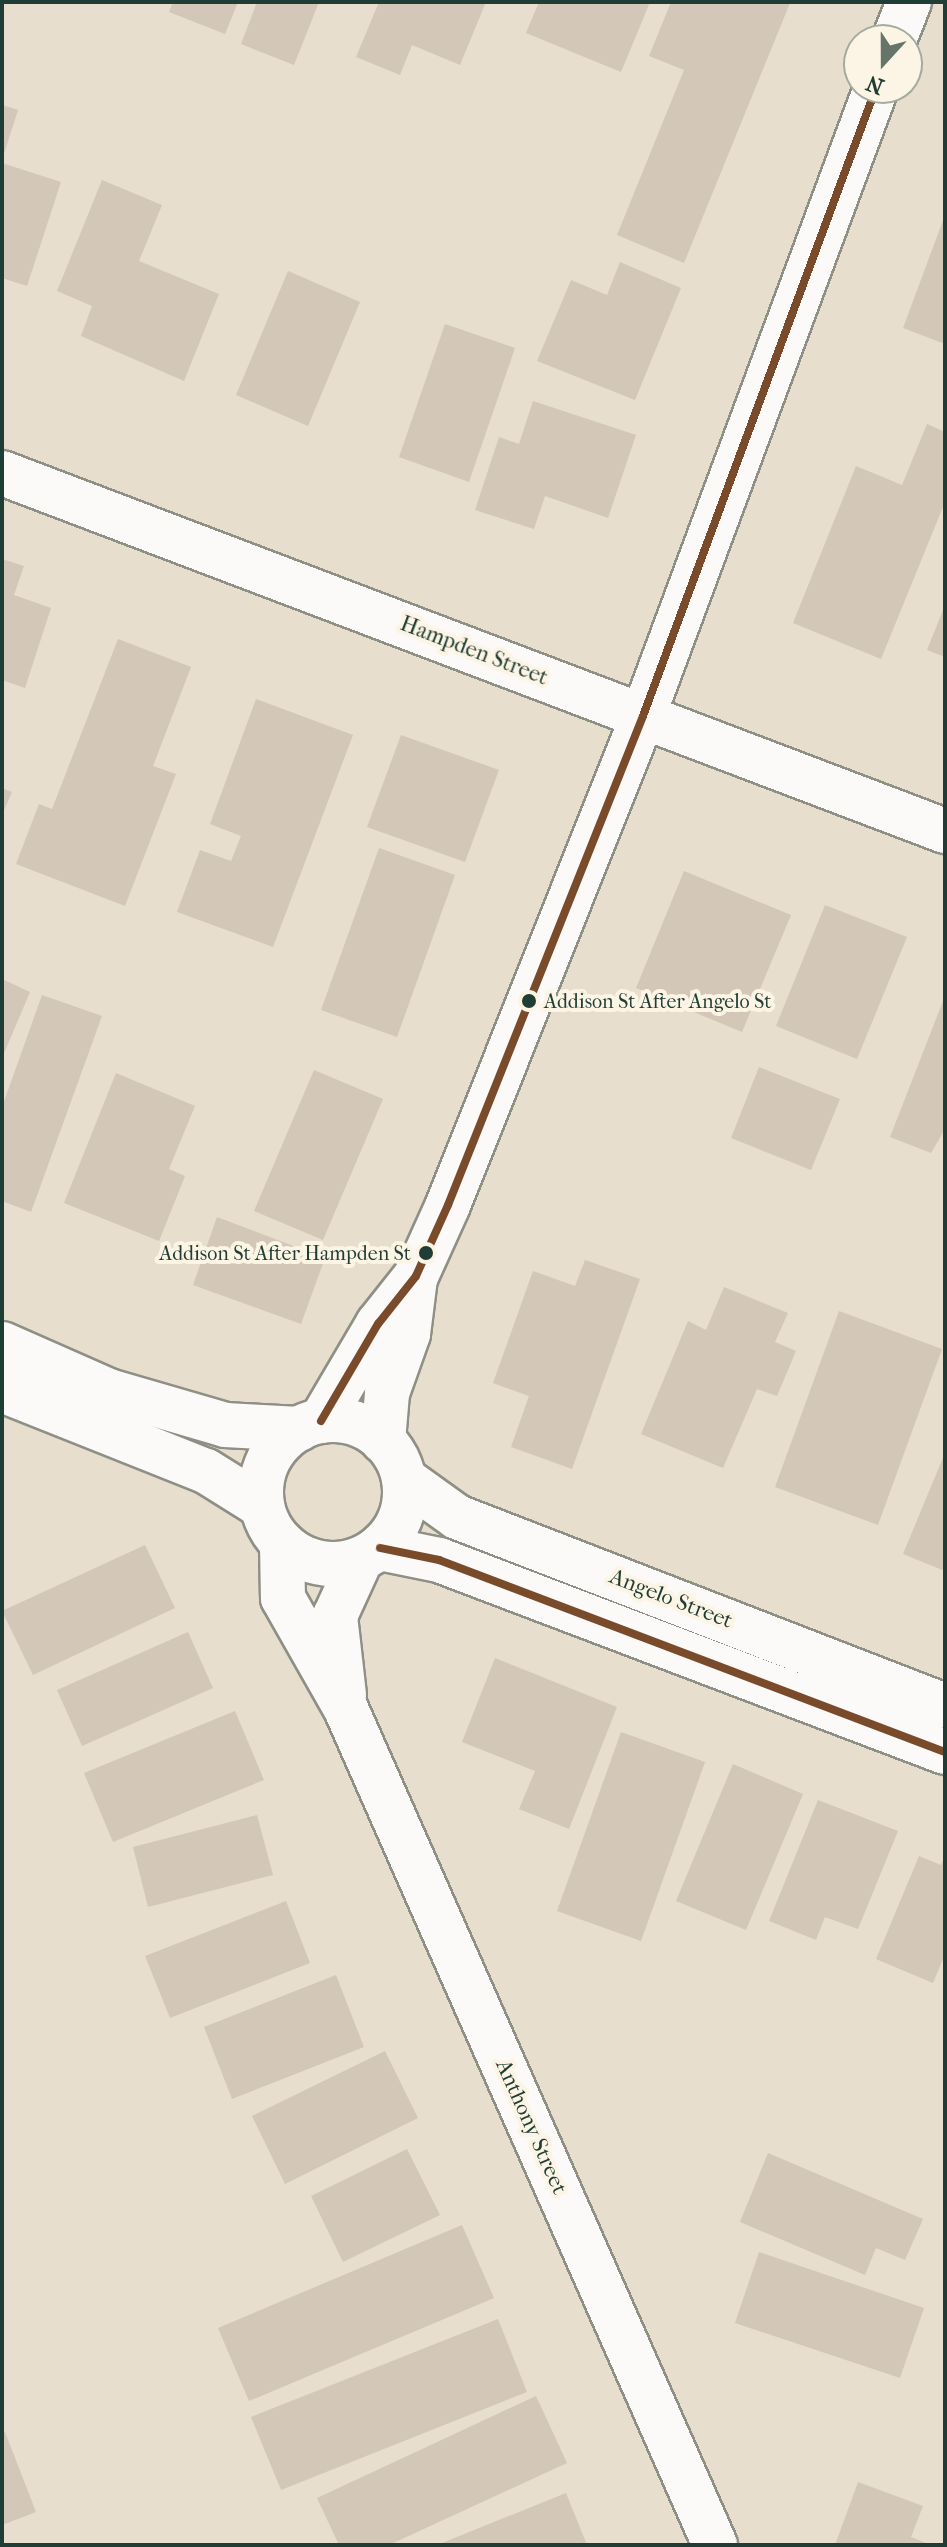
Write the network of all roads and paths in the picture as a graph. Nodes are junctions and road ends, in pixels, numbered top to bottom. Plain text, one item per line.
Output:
1 (909, 2) edge
2 (900, 24) edge
3 (870, 104) edge
4 (2, 473) edge
5 (643, 716) junction
6 (945, 831) edge
7 (416, 1276) junction
8 (2, 1344) edge
9 (2, 1390) edge
10 (310, 1425) junction
11 (383, 1441) junction
12 (404, 1479) junction
13 (272, 1525) junction
14 (370, 1554) junction
15 (945, 1706) edge
16 (346, 1709) junction
17 (945, 1752) edge
18 (715, 2545) edge

1 - 2 street
3 - 5 street
4 - 5 street, Hampden Street
5 - 6 street, Hampden Street
5 - 7 street
7 - 10 street
7 - 11 street
8 - 10 street
9 - 13 street
10 - 11 street
10 - 13 street
11 - 12 street
12 - 14 street
12 - 15 street, Angelo Street
13 - 14 street
13 - 16 street, Anthony Street
14 - 16 street, Anthony Street
14 - 17 street, Angelo Street
16 - 18 street, Anthony Street

